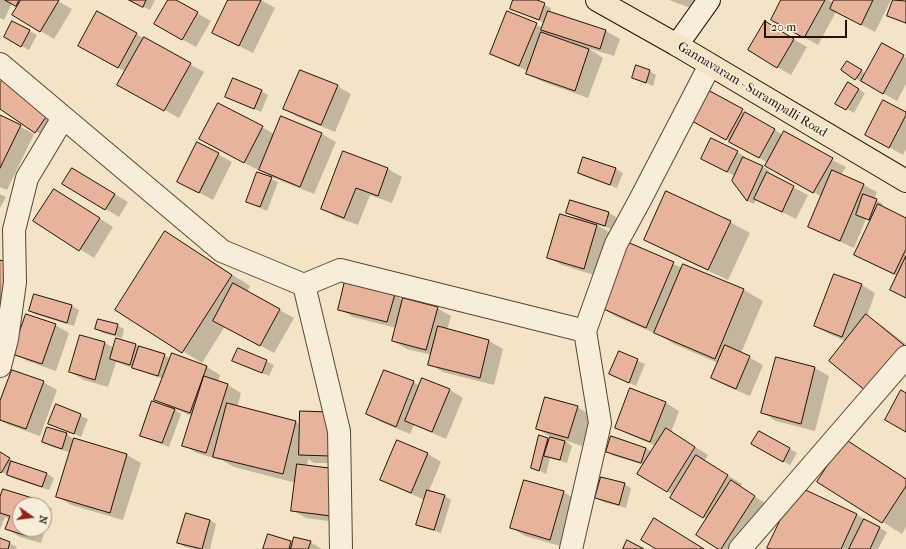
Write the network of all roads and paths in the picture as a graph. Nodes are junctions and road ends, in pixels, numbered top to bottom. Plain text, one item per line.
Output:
1 (597, 0) edge
2 (709, 0) edge
3 (677, 45) junction
4 (0, 64) edge
5 (710, 65) junction
6 (63, 118) junction
7 (906, 181) edge
8 (304, 285) junction
9 (585, 331) junction
10 (906, 356) edge
11 (0, 366) edge
12 (746, 548) edge
13 (341, 549) edge
14 (571, 549) edge

1 - 3 main road, Gannavaram - Surampalli Road
2 - 3 street
3 - 5 main road, Gannavaram - Surampalli Road
4 - 6 street
5 - 7 main road, Gannavaram - Surampalli Road
5 - 9 street
6 - 8 street
6 - 11 street
8 - 9 street
8 - 13 street
9 - 14 street
10 - 12 street

